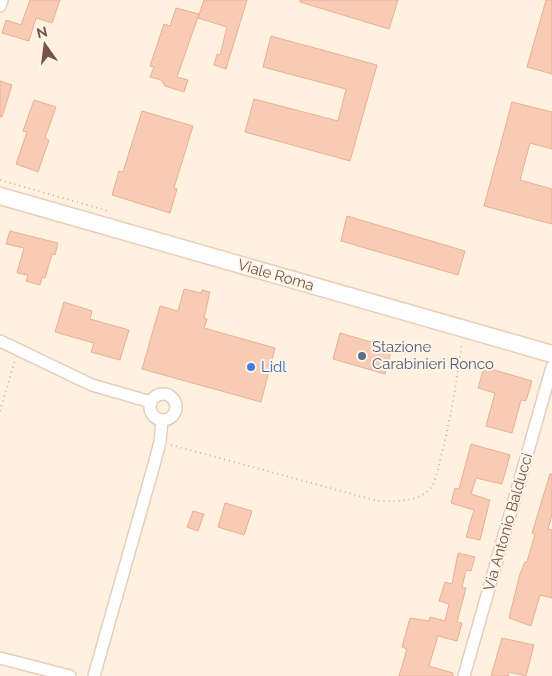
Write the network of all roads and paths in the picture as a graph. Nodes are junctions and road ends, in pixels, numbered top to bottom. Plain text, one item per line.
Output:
1 (2, 0) edge
2 (0, 6) edge
3 (0, 196) edge
4 (0, 341) edge
5 (462, 342) dead end
6 (18, 349) junction
7 (552, 354) edge
8 (552, 367) edge
9 (151, 402) junction
10 (0, 411) edge
11 (162, 420) junction
12 (160, 442) junction
13 (0, 658) edge
14 (70, 676) edge
15 (94, 676) edge
16 (464, 676) edge

1 - 2 street
3 - 7 main road, Viale Roma
4 - 6 street
5 - 12 path
6 - 9 street
6 - 10 path
8 - 16 street, Via Antonio Balducci
9 - 11 street
9 - 11 street
11 - 12 street
12 - 15 street
13 - 14 street

